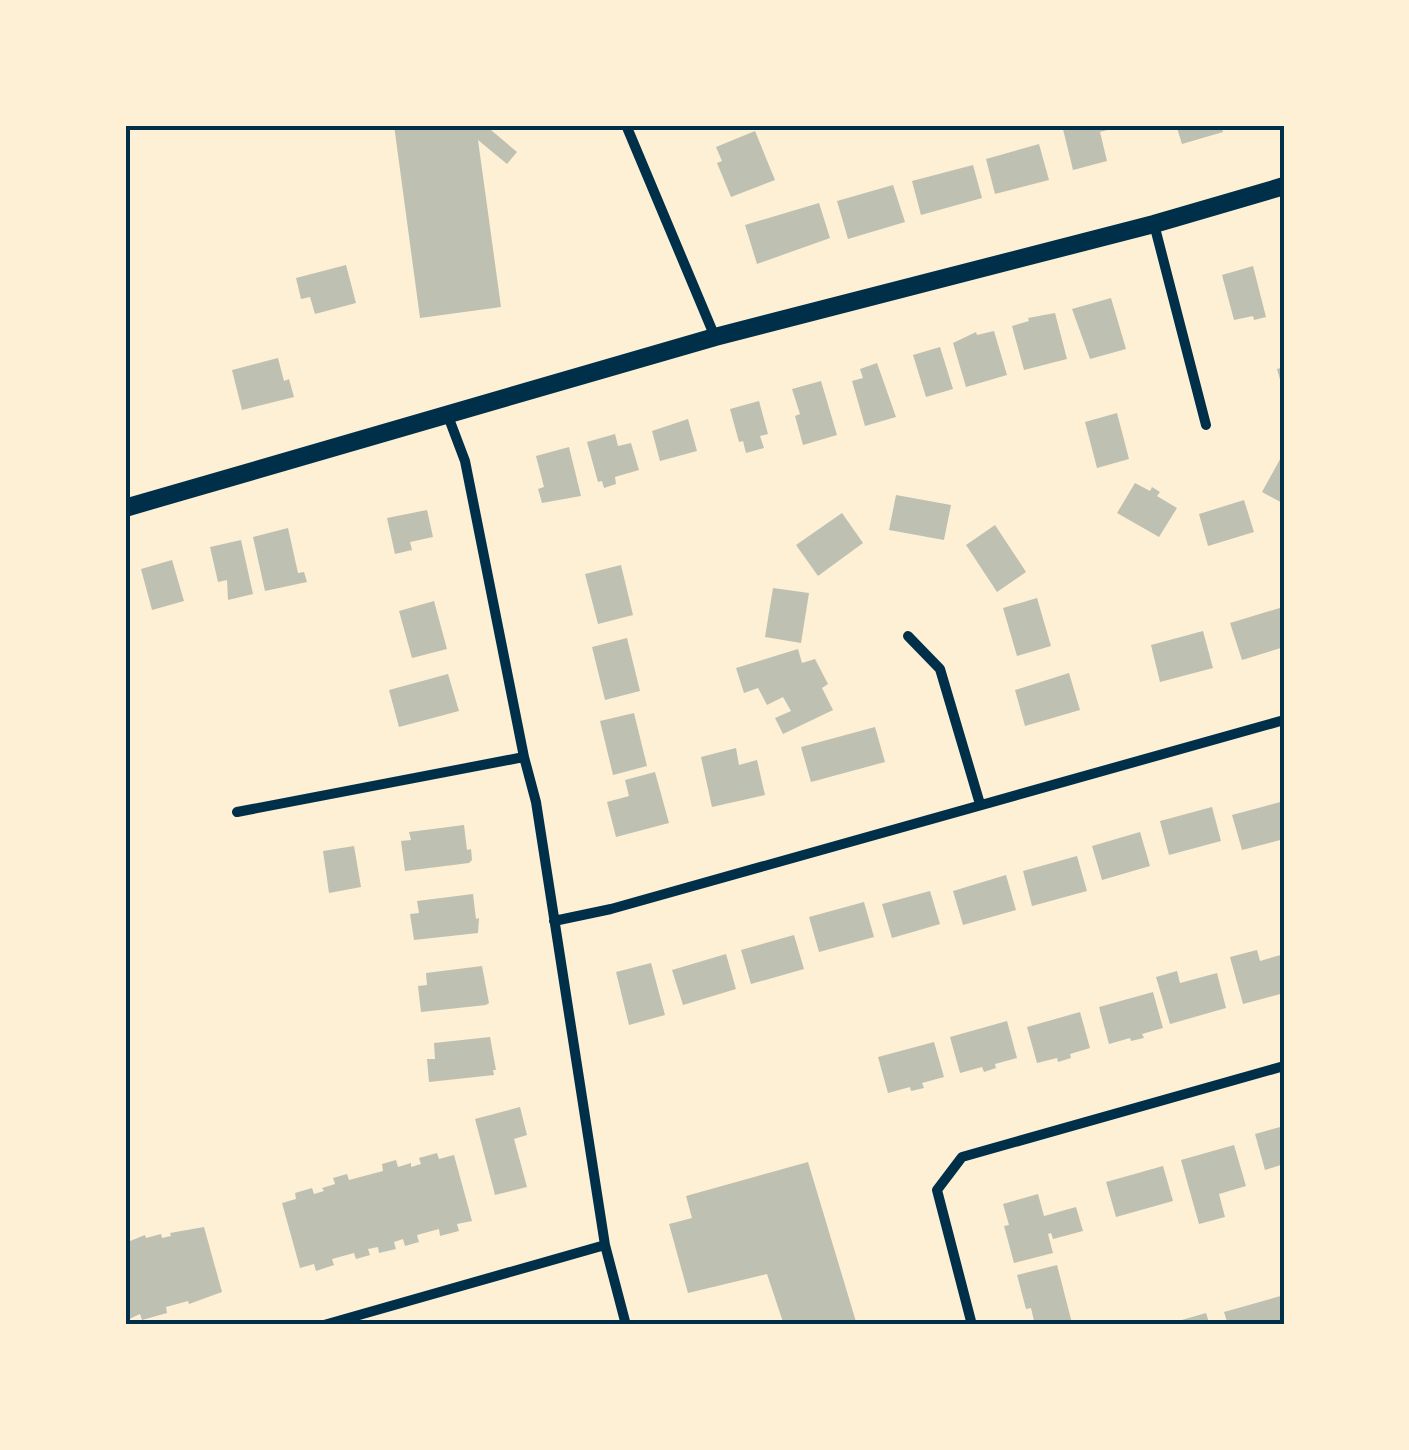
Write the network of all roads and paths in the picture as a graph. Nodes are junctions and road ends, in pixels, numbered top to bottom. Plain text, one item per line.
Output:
1 (626, 125) edge
2 (1284, 186) edge
3 (1154, 224) junction
4 (715, 337) junction
5 (448, 416) junction
6 (1206, 425) dead end
7 (125, 508) edge
8 (908, 636) dead end
9 (1284, 720) edge
10 (524, 757) junction
11 (980, 804) junction
12 (237, 812) dead end
13 (554, 921) junction
14 (1284, 1066) edge
15 (604, 1245) junction
16 (324, 1325) edge
17 (626, 1325) edge
18 (972, 1325) edge

1 - 4 street
2 - 3 street
3 - 4 street
3 - 6 street
4 - 5 street
5 - 7 street
5 - 10 street
8 - 11 street
9 - 11 street
10 - 12 street
10 - 13 street
11 - 13 street
13 - 15 street
14 - 18 street
15 - 16 street
15 - 17 street

